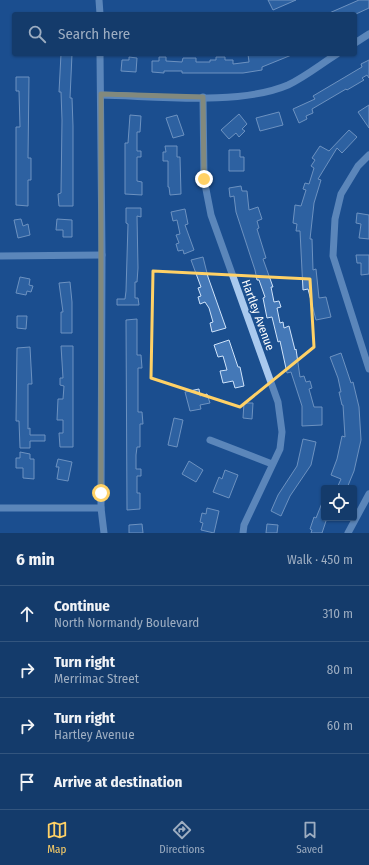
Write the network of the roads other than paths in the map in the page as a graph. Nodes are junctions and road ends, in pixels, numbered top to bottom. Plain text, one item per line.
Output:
1 (99, 0) edge
2 (100, 12) edge
3 (369, 34) edge
4 (357, 42) edge
5 (100, 56) edge
6 (334, 56) edge
7 (101, 94) junction
8 (203, 97) junction
9 (369, 155) edge
10 (102, 255) junction
11 (0, 256) edge
12 (369, 369) edge
13 (210, 440) dead end
14 (272, 464) junction
15 (369, 494) edge
16 (0, 508) edge
17 (101, 508) junction
18 (104, 533) edge
19 (243, 533) edge
20 (348, 533) edge

1 - 2 street
3 - 4 street
5 - 7 street
6 - 8 street
7 - 8 street
7 - 10 street
8 - 14 street, Hartley Avenue
9 - 12 street
10 - 11 street
10 - 17 street
13 - 14 street
14 - 19 street, Hartley Avenue
15 - 20 street
16 - 17 street
17 - 18 street

